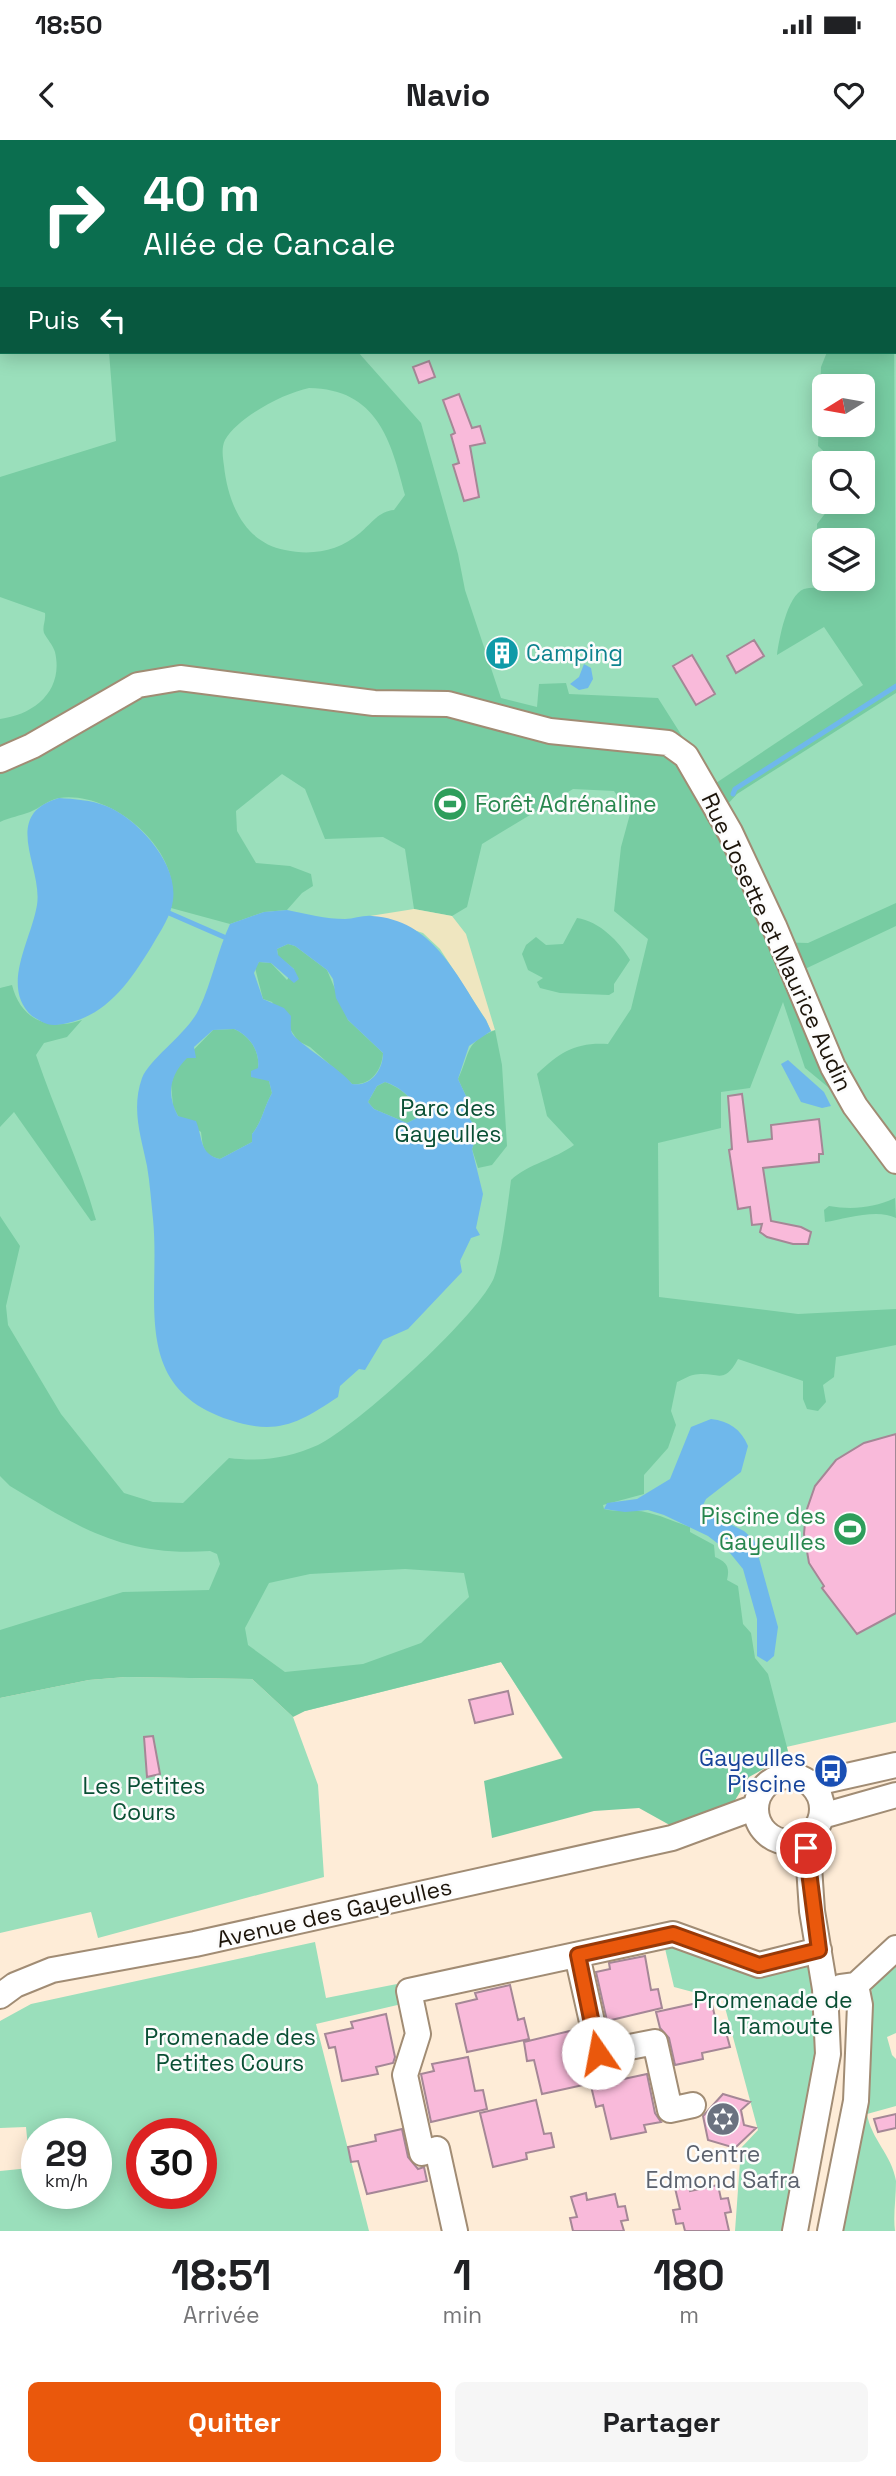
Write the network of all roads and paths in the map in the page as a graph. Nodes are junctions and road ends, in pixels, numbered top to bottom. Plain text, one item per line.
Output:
1 (0, 760) edge
2 (896, 1161) edge
3 (896, 1765) edge
4 (811, 1784) junction
5 (896, 1795) edge
6 (822, 1816) junction
7 (778, 1829) junction
8 (896, 1948) edge
9 (819, 1950) junction
10 (578, 1955) junction
11 (856, 1985) junction
12 (825, 1989) junction
13 (0, 1996) edge
14 (693, 2105) dead end
15 (455, 2231) edge
16 (796, 2231) edge
17 (830, 2231) edge

1 - 2 street, Rue Josette et Maurice Audin
3 - 4 street
4 - 6 street
4 - 7 street
5 - 6 street
6 - 7 street
7 - 9 street
7 - 13 street, Avenue des Gayeulles
8 - 11 street
9 - 10 street
9 - 12 street
10 - 14 street
10 - 15 street
11 - 12 street
11 - 17 street
12 - 16 street

